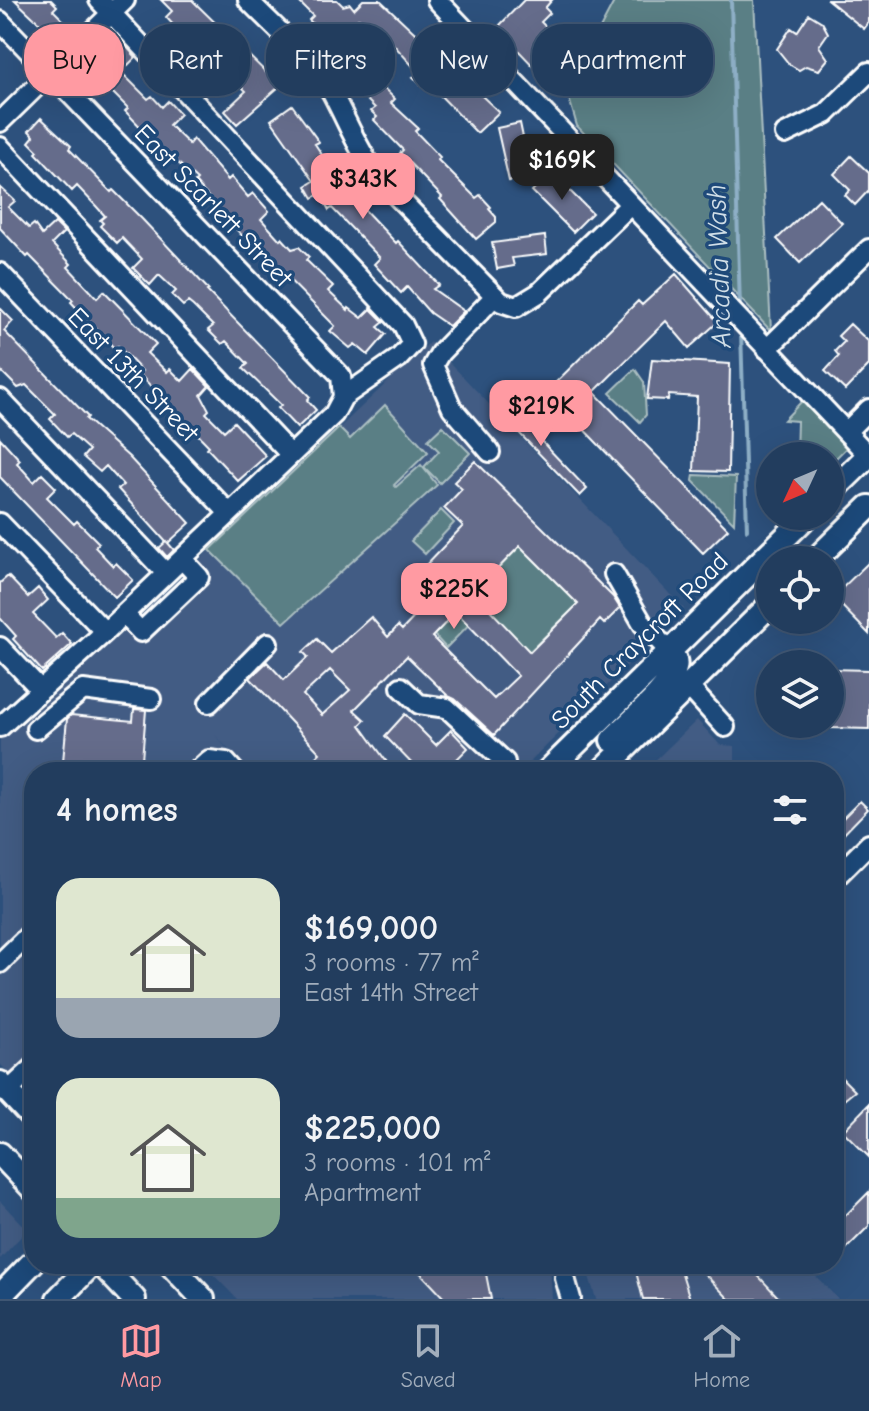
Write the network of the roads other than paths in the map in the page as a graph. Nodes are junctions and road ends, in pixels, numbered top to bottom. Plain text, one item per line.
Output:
1 (125, 0) edge
2 (248, 0) edge
3 (437, 0) edge
4 (105, 7) edge
5 (454, 7) edge
6 (0, 21) edge
7 (91, 24) edge
8 (24, 46) edge
9 (869, 72) edge
10 (27, 96) edge
11 (71, 96) edge
12 (0, 122) edge
13 (785, 134) dead end
14 (0, 147) edge
15 (629, 206) junction
16 (869, 249) edge
17 (0, 273) edge
18 (495, 296) junction
19 (767, 349) junction
20 (343, 397) junction
21 (0, 399) edge
22 (869, 409) edge
23 (847, 431) junction
24 (490, 452) dead end
25 (291, 455) junction
26 (869, 455) edge
27 (844, 479) edge
28 (869, 507) edge
29 (229, 513) junction
30 (0, 523) edge
31 (793, 530) edge
32 (829, 546) edge
33 (182, 559) junction
34 (166, 573) junction
35 (614, 574) dead end
36 (124, 614) junction
37 (756, 619) edge
38 (105, 632) junction
39 (268, 643) dead end
40 (0, 647) edge
41 (669, 651) junction
42 (688, 686) junction
43 (401, 687) dead end
44 (41, 690) junction
45 (151, 699) dead end
46 (209, 703) dead end
47 (0, 727) edge
48 (725, 727) dead end
49 (36, 729) dead end
50 (207, 762) edge
51 (226, 762) edge
52 (505, 762) dead end
53 (557, 762) edge
54 (591, 762) edge
55 (611, 762) edge
56 (869, 844) edge
57 (844, 869) edge
58 (24, 940) edge
59 (0, 963) edge
60 (24, 1074) edge
61 (4, 1087) edge
62 (24, 1108) edge
63 (0, 1154) edge
64 (24, 1179) edge
65 (24, 1271) edge
66 (82, 1274) edge
67 (110, 1274) edge
68 (179, 1274) edge
69 (565, 1274) edge
70 (0, 1296) edge
71 (58, 1299) edge
72 (134, 1299) edge
73 (203, 1299) edge
74 (571, 1299) edge

1 - 4 street
2 - 18 street
3 - 5 street
4 - 7 street
4 - 20 street
5 - 15 street
6 - 8 street, East Scarlett Street
9 - 13 street
10 - 12 street
11 - 20 street, East Scarlett Street
14 - 25 street
15 - 18 street
15 - 19 street
16 - 19 street
17 - 29 street, East 13th Street
18 - 24 street
19 - 23 street
20 - 25 street
21 - 34 street
22 - 23 street
23 - 26 street
25 - 29 street
26 - 27 main road
28 - 32 main road
29 - 33 street
30 - 38 street
31 - 41 main road, South Craycroft Road
33 - 34 street
33 - 36 street
34 - 36 street
35 - 41 street
36 - 38 street
37 - 42 main road
38 - 44 street
39 - 46 street
40 - 44 street
41 - 53 main road, South Craycroft Road
41 - 54 main road
42 - 48 street
42 - 55 main road
43 - 52 street
44 - 47 street
45 - 49 street
50 - 51 street
56 - 57 street
58 - 59 street
60 - 61 street
61 - 62 main road
63 - 64 main road
65 - 70 main road
66 - 71 main road
67 - 72 main road
68 - 73 main road
69 - 74 street

